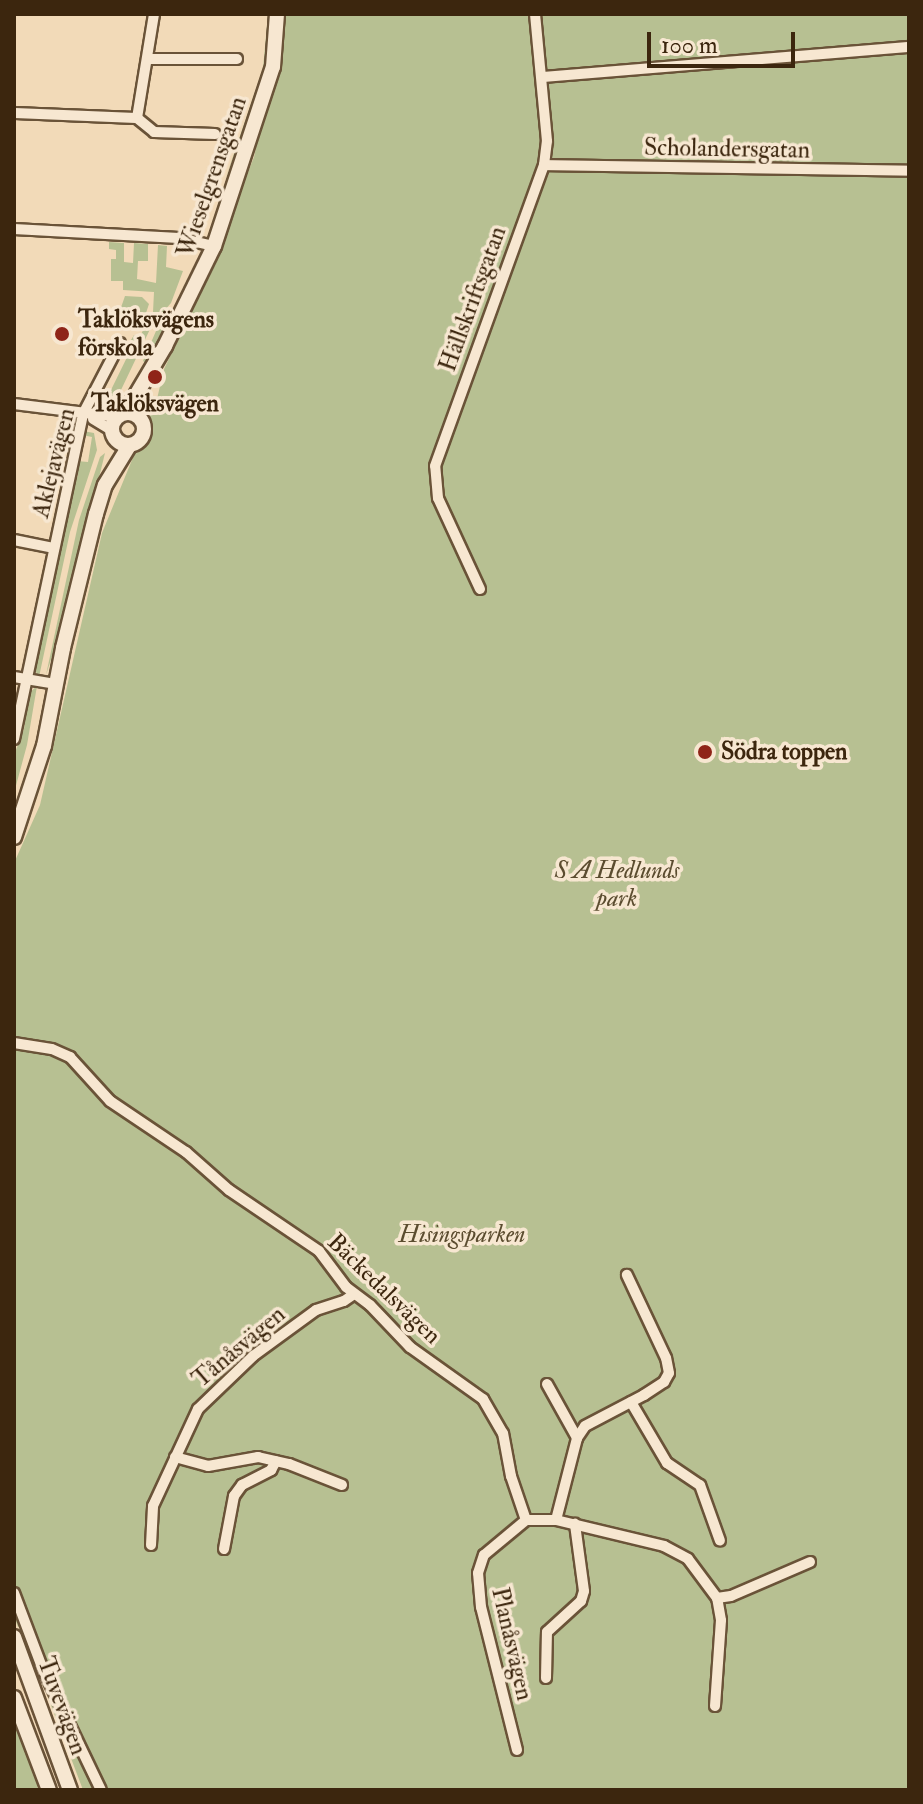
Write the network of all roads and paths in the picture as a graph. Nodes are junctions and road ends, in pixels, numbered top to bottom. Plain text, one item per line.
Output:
1 (154, 14) edge
2 (277, 14) edge
3 (535, 14) edge
4 (909, 47) edge
5 (147, 59) junction
6 (237, 59) dead end
7 (542, 77) junction
8 (14, 113) edge
9 (137, 118) junction
10 (215, 134) dead end
11 (544, 165) junction
12 (909, 171) edge
13 (14, 229) edge
14 (214, 246) junction
15 (120, 343) dead end
16 (165, 346) junction
17 (14, 404) edge
18 (86, 415) junction
19 (141, 418) junction
20 (118, 425) junction
21 (129, 446) junction
22 (105, 485) junction
23 (14, 540) edge
24 (54, 548) junction
25 (480, 589) dead end
26 (14, 677) edge
27 (27, 679) junction
28 (56, 684) junction
29 (14, 739) edge
30 (14, 837) edge
31 (14, 1043) edge
32 (627, 1275) dead end
33 (354, 1294) junction
34 (547, 1384) dead end
35 (631, 1402) junction
36 (577, 1438) junction
37 (175, 1457) junction
38 (276, 1461) junction
39 (342, 1485) dead end
40 (526, 1520) junction
41 (556, 1520) junction
42 (575, 1524) junction
43 (720, 1541) dead end
44 (151, 1545) dead end
45 (224, 1549) dead end
46 (810, 1562) dead end
47 (14, 1593) edge
48 (717, 1598) junction
49 (14, 1637) edge
50 (19, 1662) edge
51 (546, 1678) dead end
52 (14, 1698) edge
53 (715, 1706) dead end
54 (517, 1750) dead end
55 (49, 1790) edge
56 (70, 1790) edge
57 (101, 1790) edge

1 - 5 street
2 - 14 street, Wieselgrensgatan
3 - 7 street, Hällskriftsgatan
4 - 7 street
5 - 6 street
5 - 9 street
7 - 11 street, Hällskriftsgatan
8 - 9 street
9 - 10 street
11 - 12 street, Scholandersgatan
11 - 25 street, Hällskriftsgatan
13 - 14 street
14 - 16 street, Wieselgrensgatan
15 - 18 street, Aklejavägen
16 - 19 street, Wieselgrensgatan
16 - 20 street, Wieselgrensgatan
17 - 18 street
18 - 20 street
18 - 24 street, Aklejavägen
19 - 20 street
19 - 21 street, Wieselgrensgatan
20 - 21 street
20 - 22 street, Wieselgrensgatan
21 - 22 street, Wieselgrensgatan
22 - 28 street, Wieselgrensgatan
23 - 24 street
24 - 27 street, Aklejavägen
26 - 27 street
27 - 28 street
27 - 29 street, Aklejavägen
28 - 30 street, Wieselgrensgatan
31 - 33 street, Bäckedalsvägen
32 - 35 street
33 - 37 street, Tånåsvägen
33 - 40 street, Bäckedalsvägen
34 - 36 street
35 - 36 street
35 - 43 street
36 - 41 street
37 - 38 street
37 - 44 street, Tånåsvägen
38 - 39 street
38 - 45 street
40 - 41 street
40 - 54 street, Planåsvägen
41 - 42 street
42 - 48 street
42 - 51 street
46 - 48 street
47 - 57 street
48 - 53 street
49 - 50 street, Tuvevägen
50 - 56 street, Tuvevägen
52 - 55 street, Tuvevägen

